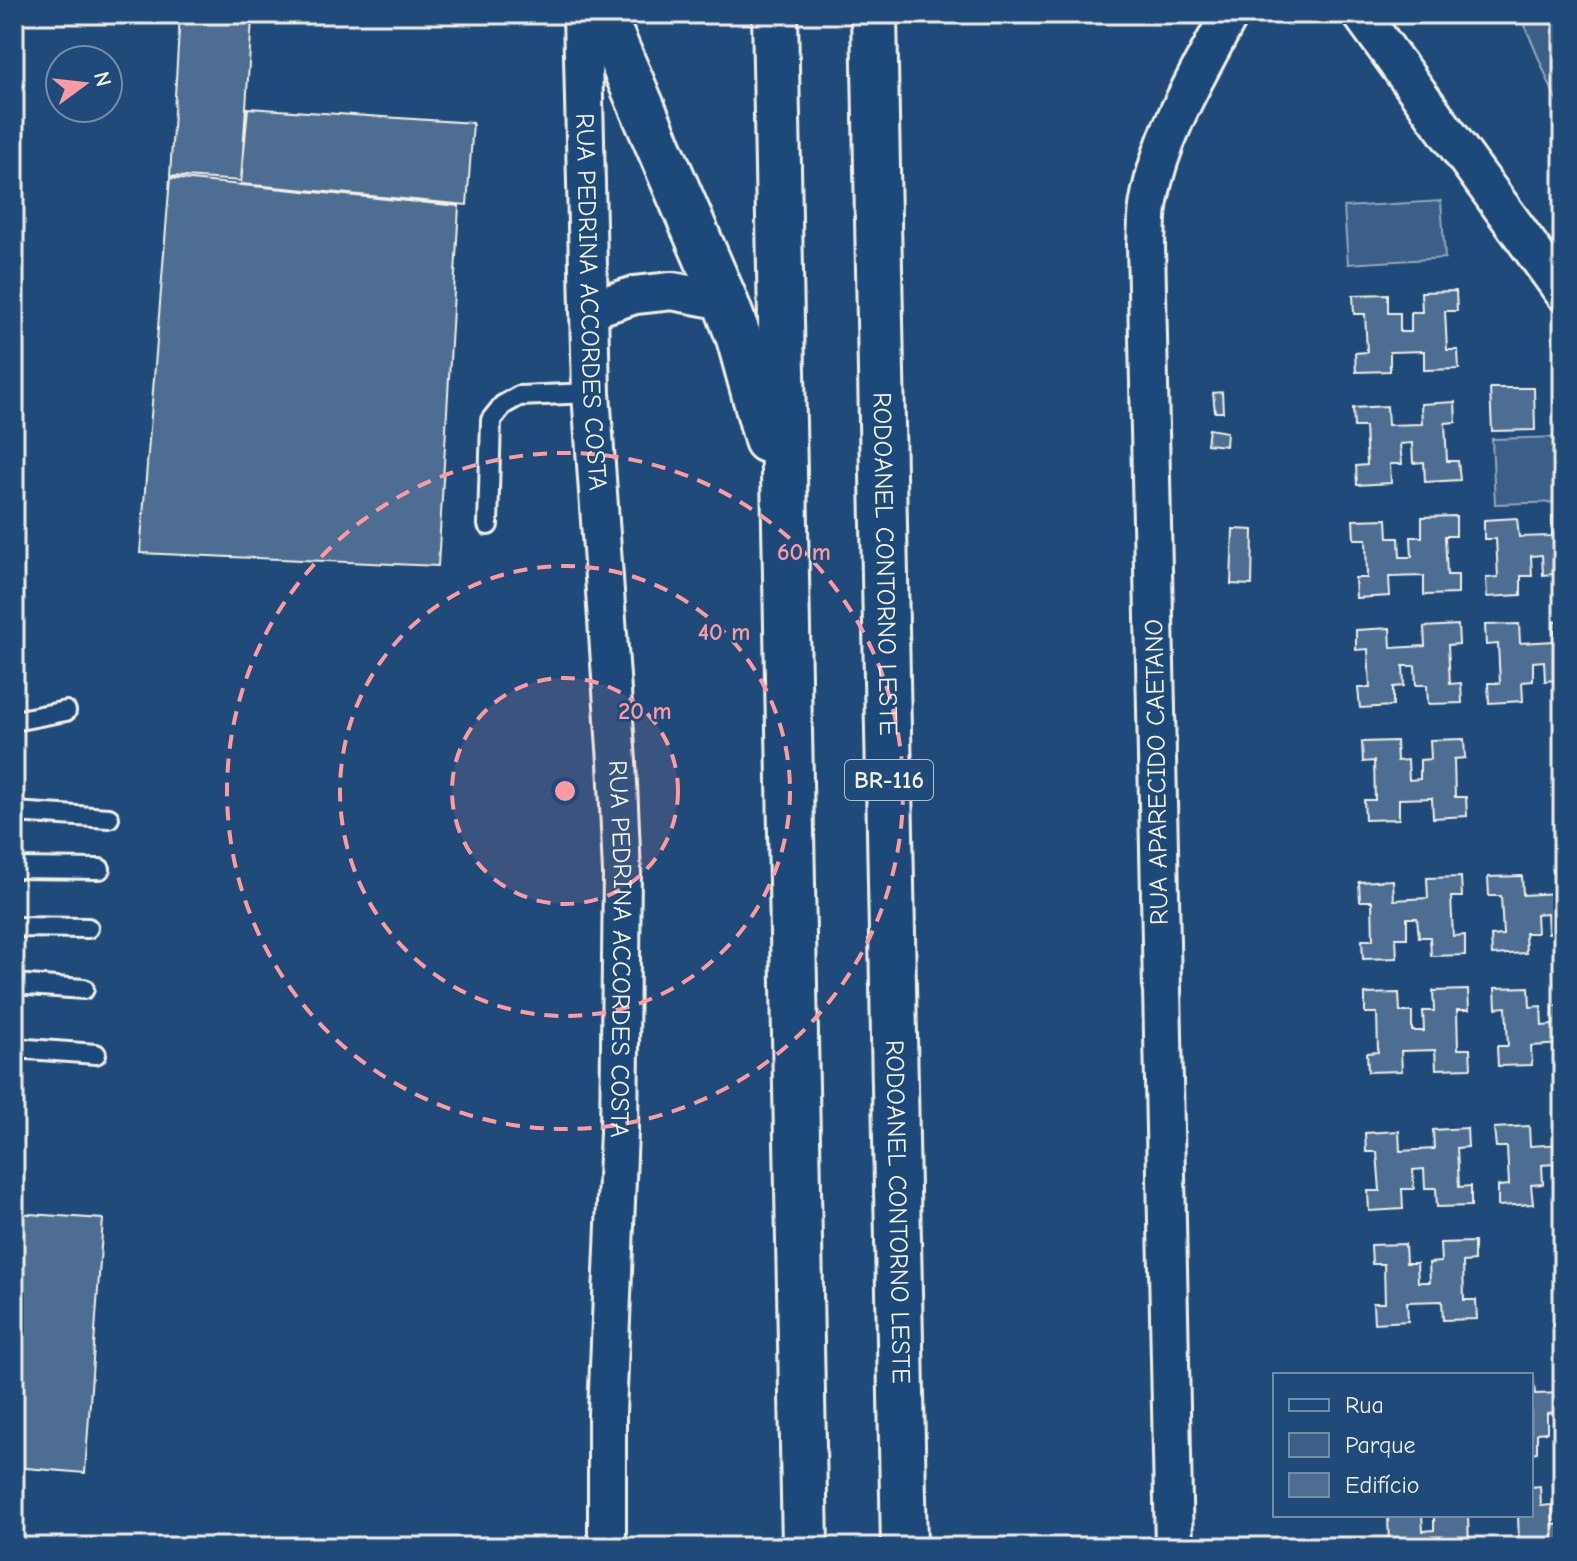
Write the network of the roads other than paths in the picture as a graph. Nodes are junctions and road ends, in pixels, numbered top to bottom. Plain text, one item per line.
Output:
1 (582, 14) edge
2 (602, 14) edge
3 (775, 14) edge
4 (874, 14) edge
5 (1230, 14) edge
6 (1361, 14) edge
7 (1563, 292) edge
8 (725, 301) junction
9 (589, 310) junction
10 (591, 393) junction
11 (784, 496) junction
12 (488, 525) dead end
13 (66, 711) dead end
14 (14, 721) edge
15 (14, 812) edge
16 (109, 818) dead end
17 (14, 868) edge
18 (100, 869) dead end
19 (14, 927) edge
20 (88, 928) dead end
21 (14, 984) edge
22 (84, 989) dead end
23 (14, 1048) edge
24 (96, 1054) dead end
25 (607, 1547) edge
26 (805, 1547) edge
27 (904, 1547) edge
28 (1174, 1547) edge

1 - 9 street, RUA PEDRINA ACCORDES COSTA
2 - 8 highway
3 - 11 highway
4 - 27 highway, RODOANEL CONTORNO LESTE / BR-116
5 - 28 street, RUA APARECIDO CAETANO
6 - 7 street
8 - 9 street
8 - 11 highway
9 - 10 street, RUA PEDRINA ACCORDES COSTA
10 - 12 lane
10 - 25 street, RUA PEDRINA ACCORDES COSTA
11 - 26 highway
13 - 14 lane
15 - 16 lane
17 - 18 lane
19 - 20 lane
21 - 22 lane
23 - 24 lane

